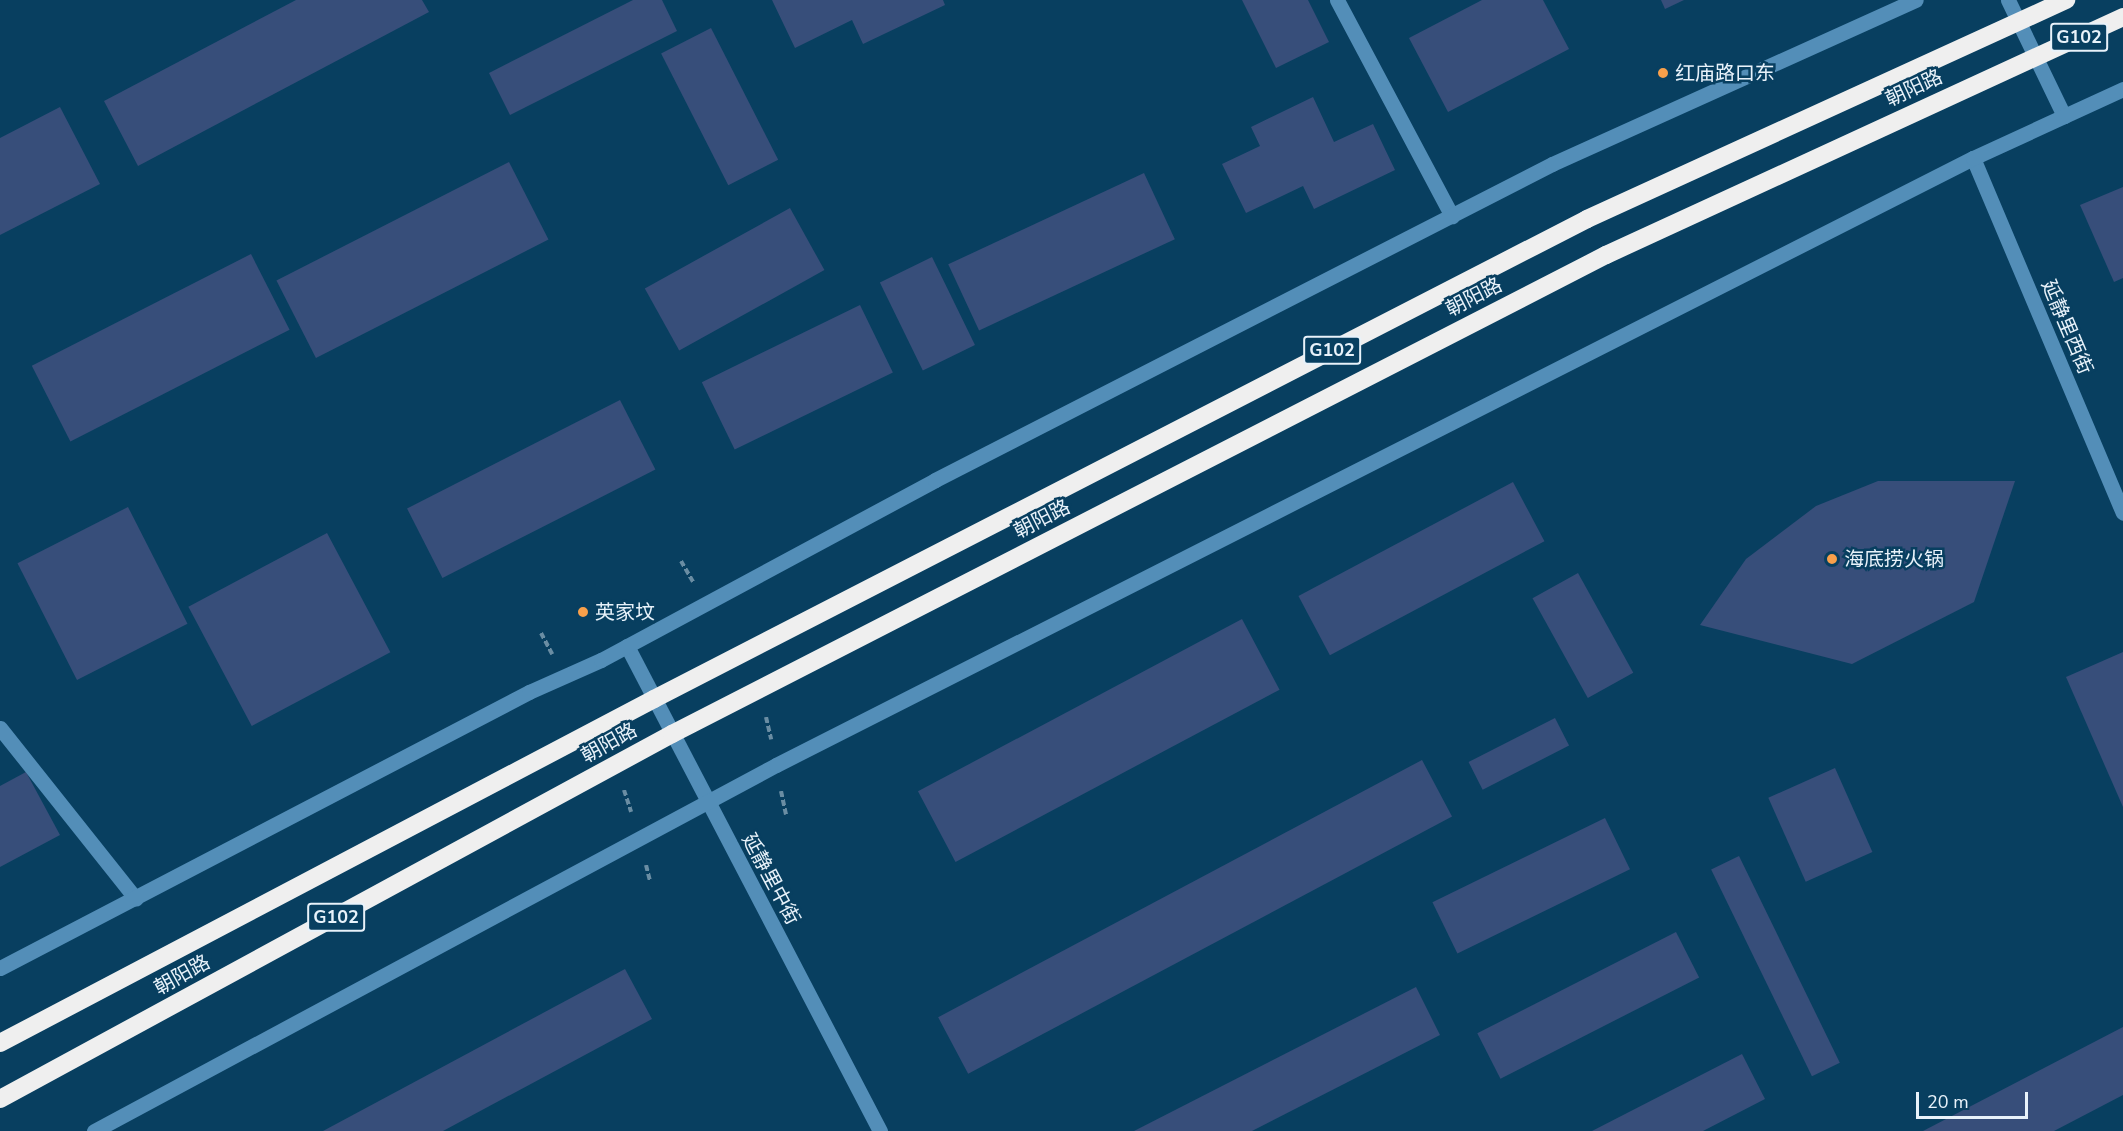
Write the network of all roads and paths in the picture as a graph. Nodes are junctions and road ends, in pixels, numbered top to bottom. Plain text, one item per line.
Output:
1 (1337, 0) edge
2 (1916, 0) edge
3 (2008, 0) edge
4 (2066, 0) edge
5 (2123, 17) edge
6 (2019, 22) junction
7 (2036, 57) junction
8 (2123, 89) edge
9 (2064, 116) junction
10 (1973, 158) junction
11 (1452, 216) junction
12 (2123, 513) edge
13 (627, 646) junction
14 (654, 699) junction
15 (0, 728) edge
16 (672, 734) junction
17 (706, 801) junction
18 (136, 899) junction
19 (0, 969) edge
20 (0, 1043) edge
21 (0, 1099) edge
22 (94, 1131) edge
23 (880, 1131) edge

1 - 11 street
2 - 11 street
3 - 6 street
4 - 6 highway, 朝阳路 / G102
5 - 7 highway, 朝阳路 / G102
6 - 7 street
6 - 14 highway, 朝阳路 / G102
7 - 9 street
7 - 16 highway, 朝阳路 / G102
8 - 9 street
9 - 10 street
10 - 12 street, 延静里西街
10 - 17 street
11 - 13 street
13 - 14 street, 延静里中街
13 - 18 street
14 - 16 street, 延静里中街
14 - 20 highway, 朝阳路 / G102
15 - 18 street
16 - 17 street, 延静里中街
16 - 21 highway, 朝阳路 / G102
17 - 22 street
17 - 23 street, 延静里中街
18 - 19 street

